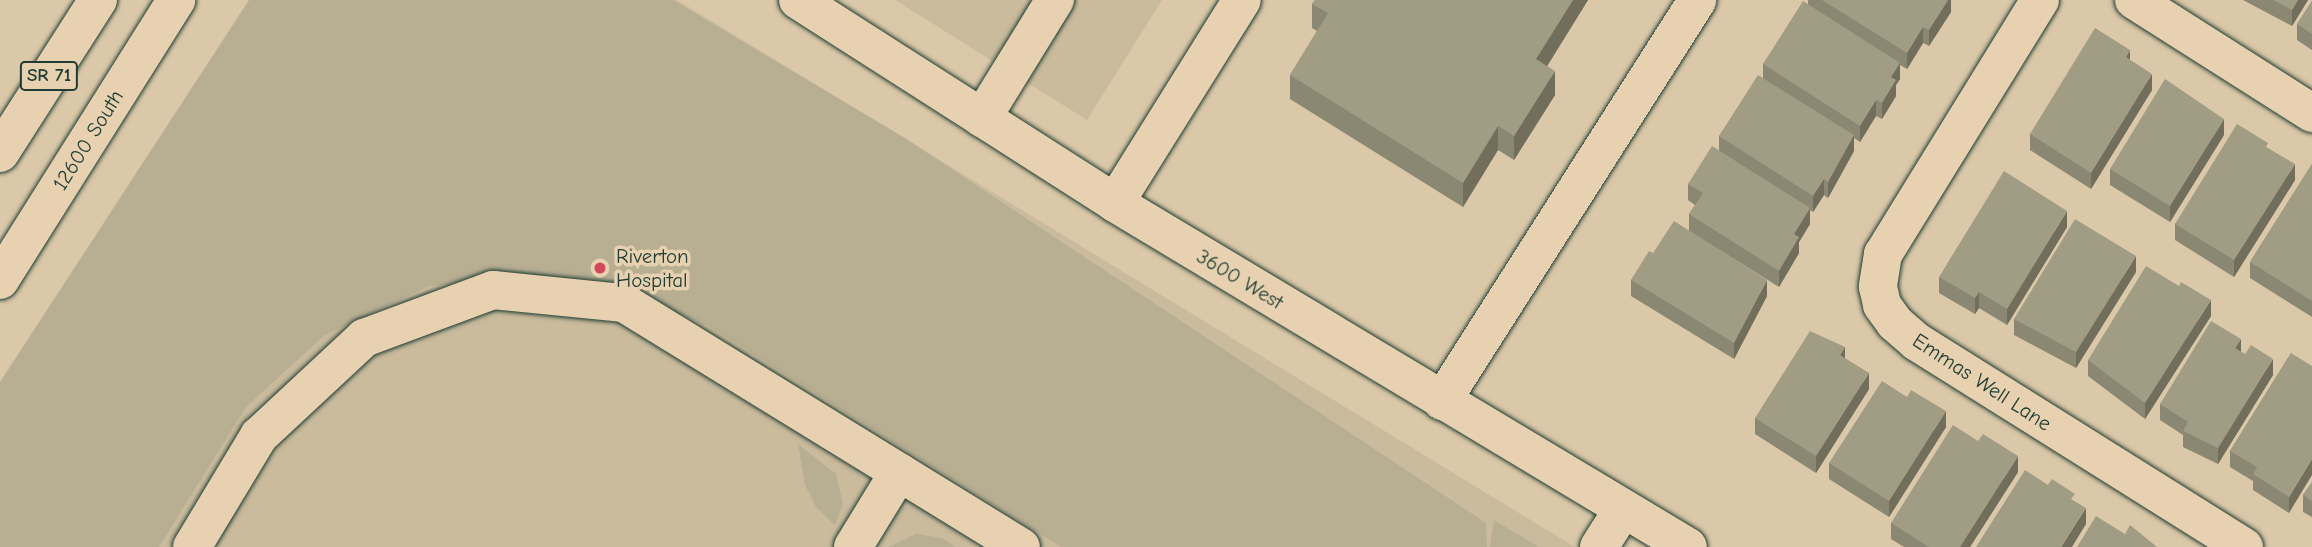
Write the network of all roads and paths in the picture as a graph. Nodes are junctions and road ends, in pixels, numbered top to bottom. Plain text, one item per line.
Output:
1 (98, 0) edge
2 (176, 0) edge
3 (798, 0) edge
4 (1055, 0) edge
5 (1242, 0) edge
6 (1697, 0) edge
7 (2040, 0) edge
8 (2134, 0) edge
9 (2312, 113) edge
10 (982, 118) junction
11 (0, 153) edge
12 (1115, 203) junction
13 (0, 280) edge
14 (1441, 401) junction
15 (899, 472) junction
16 (1623, 509) junction
17 (192, 547) edge
18 (853, 547) edge
19 (1021, 547) edge
20 (1599, 547) edge
21 (1688, 547) edge
22 (2244, 547) edge

1 - 11 street, SR 71
2 - 13 street, 12600 South
3 - 10 street, 3600 West
4 - 10 street
5 - 12 street
6 - 14 street
7 - 22 street, Emmas Well Lane
8 - 9 street
10 - 12 street, 3600 West
12 - 14 street, 3600 West
14 - 16 street, 3600 West
15 - 17 street
15 - 18 street
15 - 19 street
16 - 20 street
16 - 21 street, 3600 West

